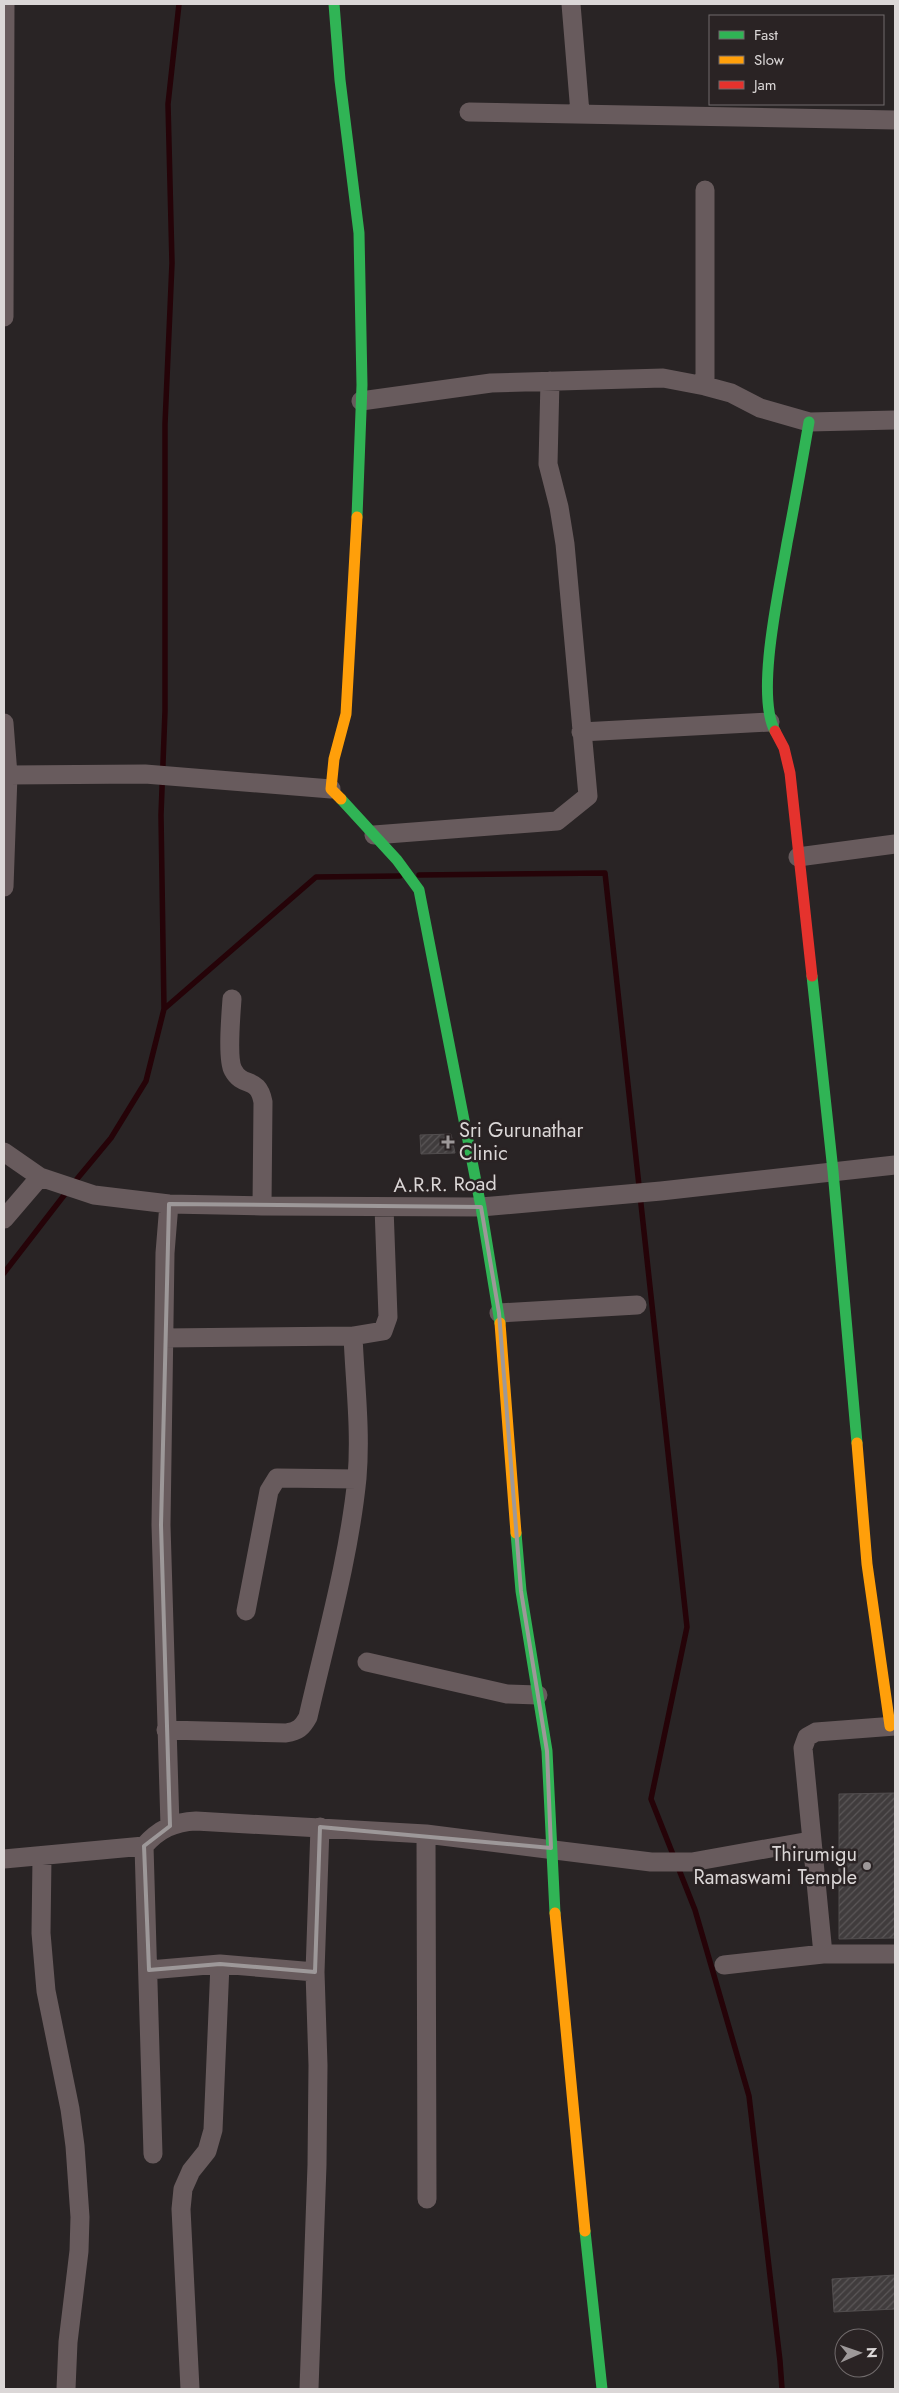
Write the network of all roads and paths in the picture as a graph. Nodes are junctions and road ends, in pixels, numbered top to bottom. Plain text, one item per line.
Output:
1 (5, 4) edge
2 (334, 4) edge
3 (571, 4) edge
4 (468, 112) dead end
5 (580, 113) junction
6 (895, 120) edge
7 (705, 190) dead end
8 (4, 317) edge
9 (550, 381) junction
10 (705, 386) junction
11 (361, 401) junction
12 (895, 420) edge
13 (809, 422) junction
14 (770, 722) junction
15 (4, 723) edge
16 (581, 732) junction
17 (8, 775) junction
18 (331, 789) junction
19 (374, 835) junction
20 (895, 844) edge
21 (798, 857) junction
22 (4, 887) edge
23 (232, 999) dead end
24 (4, 1152) edge
25 (895, 1165) edge
26 (834, 1171) junction
27 (47, 1179) junction
28 (169, 1204) junction
29 (262, 1206) junction
30 (384, 1207) junction
31 (481, 1207) junction
32 (4, 1218) edge
33 (637, 1305) dead end
34 (499, 1314) junction
35 (354, 1336) junction
36 (164, 1338) junction
37 (356, 1478) junction
38 (246, 1611) dead end
39 (367, 1662) dead end
40 (538, 1695) junction
41 (893, 1726) edge
42 (166, 1730) junction
43 (170, 1826) junction
44 (320, 1827) junction
45 (426, 1834) junction
46 (810, 1841) junction
47 (144, 1846) junction
48 (551, 1848) junction
49 (42, 1857) junction
50 (4, 1860) edge
51 (823, 1954) junction
52 (895, 1954) edge
53 (220, 1964) junction
54 (724, 1965) dead end
55 (148, 1970) junction
56 (316, 1972) junction
57 (153, 2154) dead end
58 (427, 2199) dead end
59 (66, 2389) edge
60 (190, 2389) edge
61 (309, 2389) edge
62 (602, 2389) edge

1 - 8 street
2 - 11 street
3 - 5 street
4 - 5 street
5 - 6 street
7 - 10 street
9 - 10 street
9 - 11 street
9 - 16 street
10 - 13 street
11 - 18 street
12 - 13 street
13 - 14 street
14 - 16 street
14 - 21 street
15 - 17 street
16 - 19 street
17 - 18 street
17 - 22 street
18 - 19 street
19 - 31 street
20 - 21 street
21 - 26 street
23 - 29 street
24 - 27 street, A.R.R. Road
25 - 26 street, A.R.R. Road
26 - 31 street, A.R.R. Road
26 - 41 street
27 - 28 street, A.R.R. Road
27 - 32 street
28 - 29 street, A.R.R. Road
28 - 36 street
29 - 30 street, A.R.R. Road
30 - 31 street, A.R.R. Road
30 - 35 street
31 - 34 street
33 - 34 street
34 - 40 street
35 - 36 street
35 - 37 street
36 - 42 street
37 - 38 street
37 - 42 street
39 - 40 street
40 - 48 street
41 - 46 street
42 - 43 street
43 - 44 street
43 - 47 street
44 - 45 street
44 - 56 street
45 - 48 street
45 - 58 street
46 - 48 street
46 - 51 street
47 - 49 street
47 - 55 street
48 - 62 street
49 - 50 street
49 - 59 street
51 - 52 street
51 - 54 street
53 - 55 street
53 - 56 street
53 - 60 street
55 - 57 street
56 - 61 street

